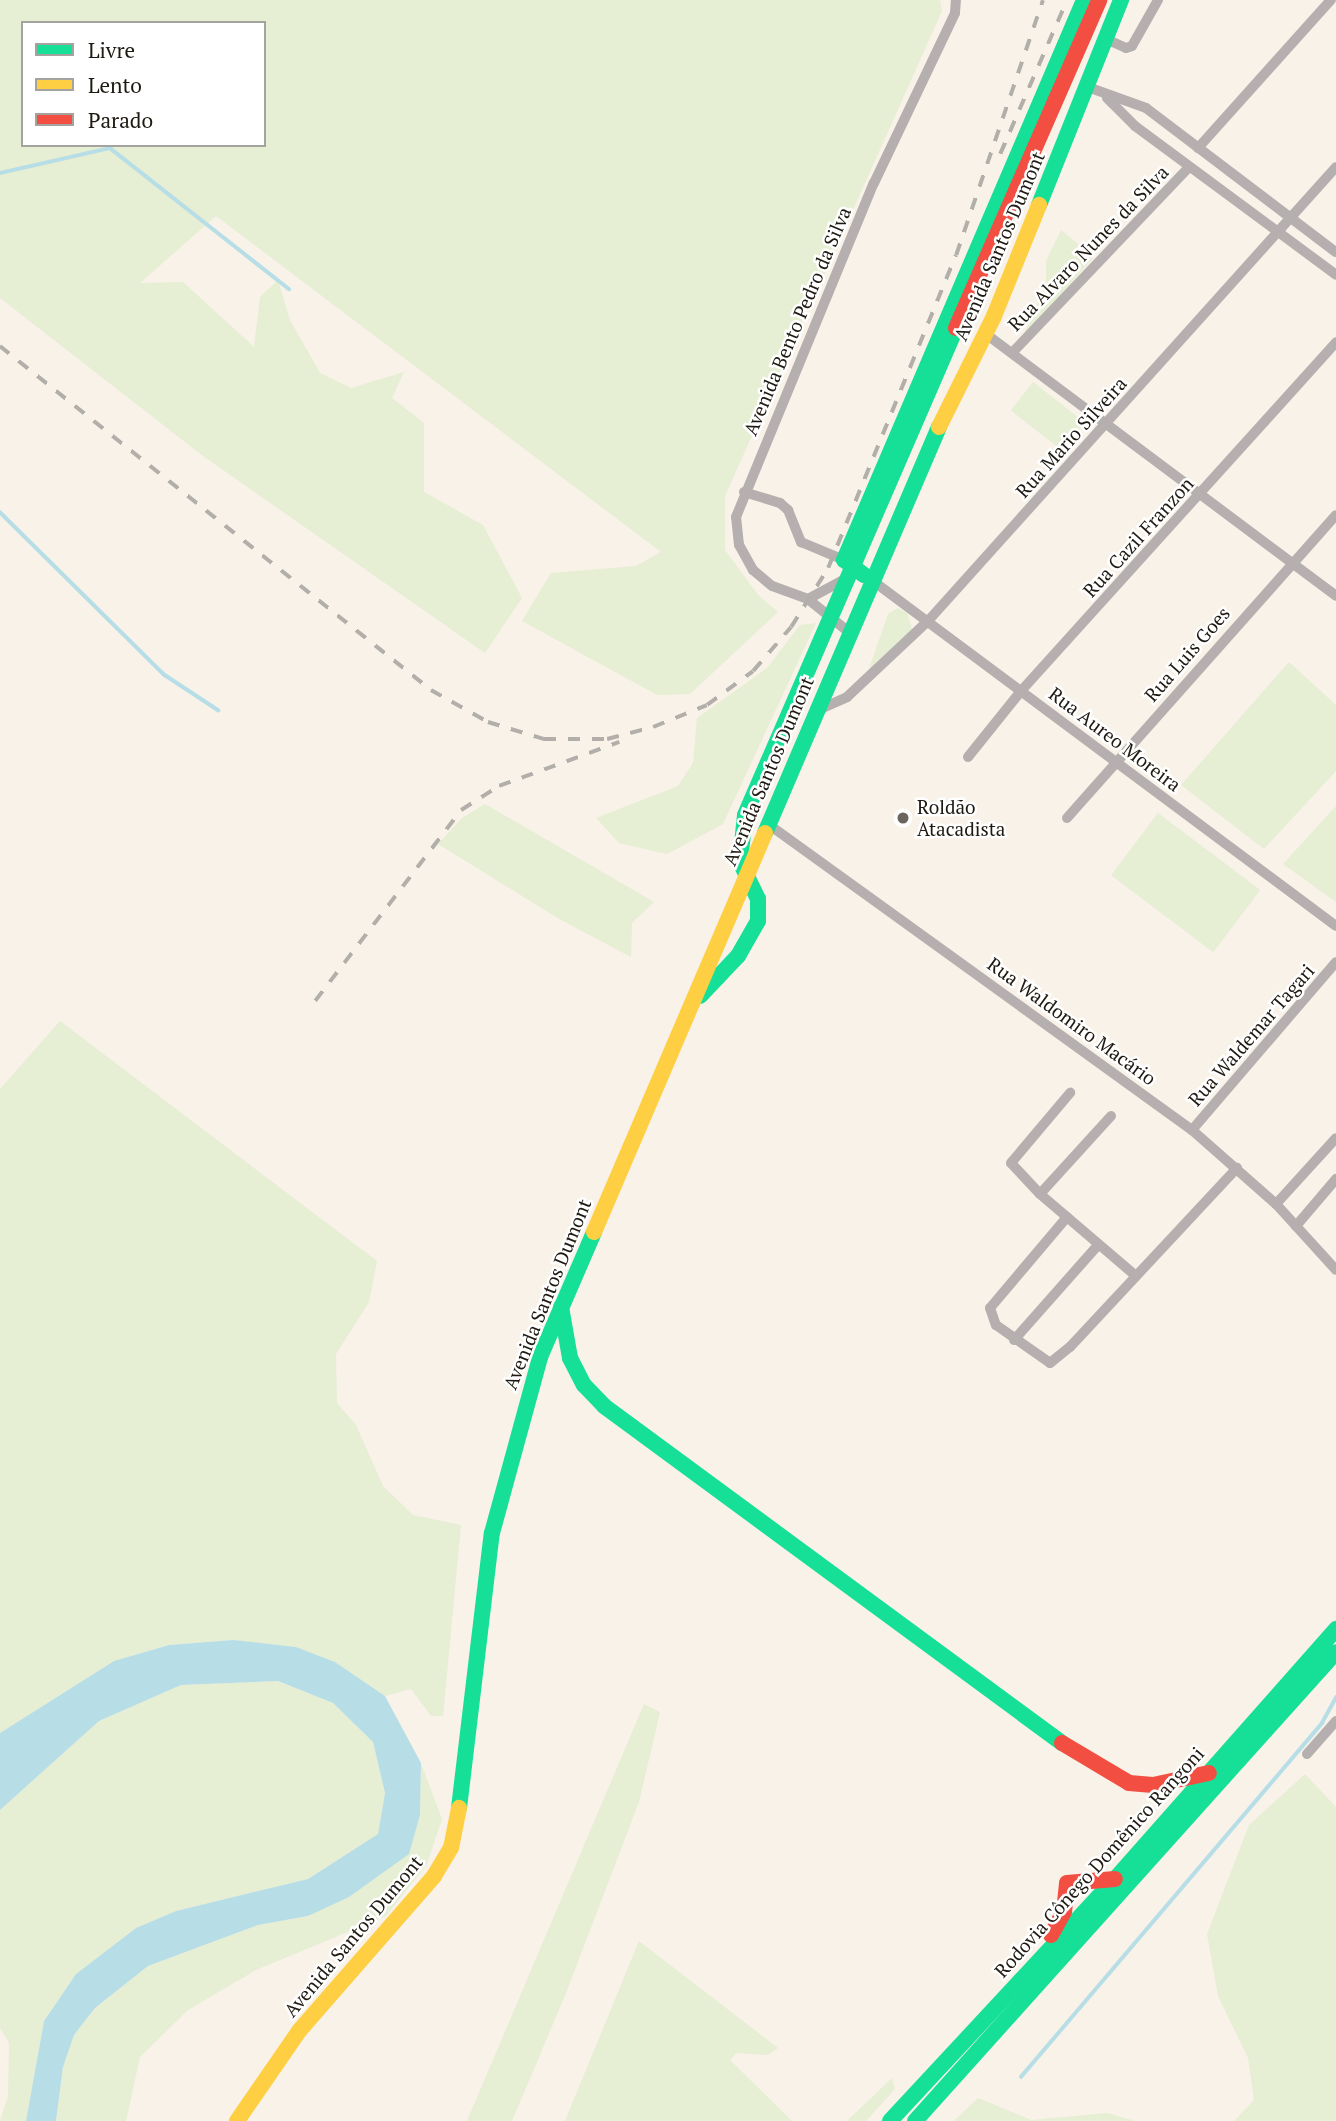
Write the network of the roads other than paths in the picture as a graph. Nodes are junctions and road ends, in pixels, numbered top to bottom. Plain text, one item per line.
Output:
1 (956, 0) edge
2 (1084, 0) edge
3 (1099, 0) edge
4 (1121, 0) edge
5 (1158, 0) edge
6 (1329, 4) edge
7 (1106, 38) junction
8 (1086, 86) junction
9 (1105, 96) junction
10 (1198, 148) junction
11 (1189, 167) junction
12 (1336, 167) edge
13 (1289, 218) junction
14 (1278, 233) junction
15 (1336, 252) edge
16 (1336, 275) edge
17 (986, 334) junction
18 (1336, 342) edge
19 (1012, 353) junction
20 (1107, 424) junction
21 (744, 492) junction
22 (1198, 496) junction
23 (1336, 515) edge
24 (1292, 563) junction
25 (850, 565) junction
26 (873, 581) junction
27 (1336, 596) edge
28 (808, 599) junction
29 (928, 621) junction
30 (831, 622) junction
31 (850, 634) junction
32 (1021, 691) junction
33 (816, 711) junction
34 (968, 757) dead end
35 (1116, 762) junction
36 (1067, 818) dead end
37 (768, 824) junction
38 (744, 879) junction
39 (1336, 926) edge
40 (1336, 962) edge
41 (694, 1003) junction
42 (1070, 1093) dead end
43 (1111, 1116) dead end
44 (1192, 1130) junction
45 (1336, 1138) edge
46 (1237, 1168) junction
47 (1336, 1179) edge
48 (1040, 1194) junction
49 (1276, 1205) junction
50 (1067, 1217) junction
51 (1296, 1226) junction
52 (1098, 1245) junction
53 (1336, 1270) edge
54 (1136, 1276) junction
55 (561, 1307) junction
56 (1014, 1340) junction
57 (1336, 1629) edge
58 (1336, 1652) edge
59 (1336, 1721) edge
60 (1307, 1754) dead end
61 (1209, 1773) junction
62 (1115, 1878) junction
63 (993, 2010) junction
64 (237, 2121) edge
65 (890, 2121) edge
66 (915, 2121) edge

1 - 21 street, Avenida Bento Pedro da Silva
2 - 25 main road, Avenida Santos Dumont
3 - 25 main road, Avenida Santos Dumont
4 - 7 main road, Avenida Santos Dumont
5 - 7 street
6 - 10 street
7 - 8 main road, Avenida Santos Dumont
8 - 9 street
8 - 17 main road, Avenida Santos Dumont
9 - 10 street
9 - 11 street
10 - 13 street
11 - 14 street
11 - 19 street, Rua Alvaro Nunes da Silva
12 - 13 street, Rua Mario Silveira
13 - 14 street, Rua Mario Silveira
13 - 15 street
14 - 16 street
14 - 20 street, Rua Mario Silveira
17 - 19 street
17 - 26 main road, Avenida Santos Dumont
18 - 22 street, Rua Cazil Franzon
19 - 20 street
20 - 22 street
20 - 29 street, Rua Mario Silveira
21 - 25 street
21 - 28 street, Avenida Bento Pedro da Silva
22 - 24 street
22 - 32 street, Rua Cazil Franzon
23 - 24 street, Rua Luis Goes
24 - 27 street
24 - 35 street, Rua Luis Goes
25 - 26 main road
25 - 28 street
25 - 30 main road
26 - 29 street, Rua Aureo Moreira
26 - 31 main road, Avenida Santos Dumont
28 - 30 street, Avenida Bento Pedro da Silva
29 - 32 street, Rua Aureo Moreira
29 - 33 street, Rua Mario Silveira
30 - 31 street, Avenida Bento Pedro da Silva
30 - 38 main road
31 - 33 main road, Avenida Santos Dumont
32 - 34 street, Rua Cazil Franzon
32 - 35 street, Rua Aureo Moreira
33 - 37 main road, Avenida Santos Dumont
35 - 36 street, Rua Luis Goes
35 - 39 street, Rua Aureo Moreira
37 - 38 main road, Avenida Santos Dumont
37 - 44 street, Rua Waldomiro Macário
38 - 41 main road, Avenida Santos Dumont
38 - 41 main road
40 - 44 street, Rua Waldemar Tagari
41 - 55 main road, Avenida Santos Dumont
42 - 48 street
43 - 48 street
44 - 46 street, Rua Waldomiro Macário
45 - 49 street
46 - 49 street, Rua Waldomiro Macário
46 - 54 street
47 - 51 street
48 - 50 street
49 - 51 street, Rua Waldomiro Macário
50 - 52 street
50 - 56 street
51 - 53 street, Rua Waldomiro Macário
52 - 54 street
52 - 56 street
54 - 56 street
55 - 61 main road
55 - 64 main road, Avenida Santos Dumont
57 - 61 main road, Rodovia Cônego Domênico Rangoni
58 - 66 main road, Rodovia Cônego Domênico Rangoni
59 - 60 street
61 - 62 main road, Rodovia Cônego Domênico Rangoni
62 - 63 main road, Rodovia Cônego Domênico Rangoni
62 - 63 main road
63 - 65 main road, Rodovia Cônego Domênico Rangoni

